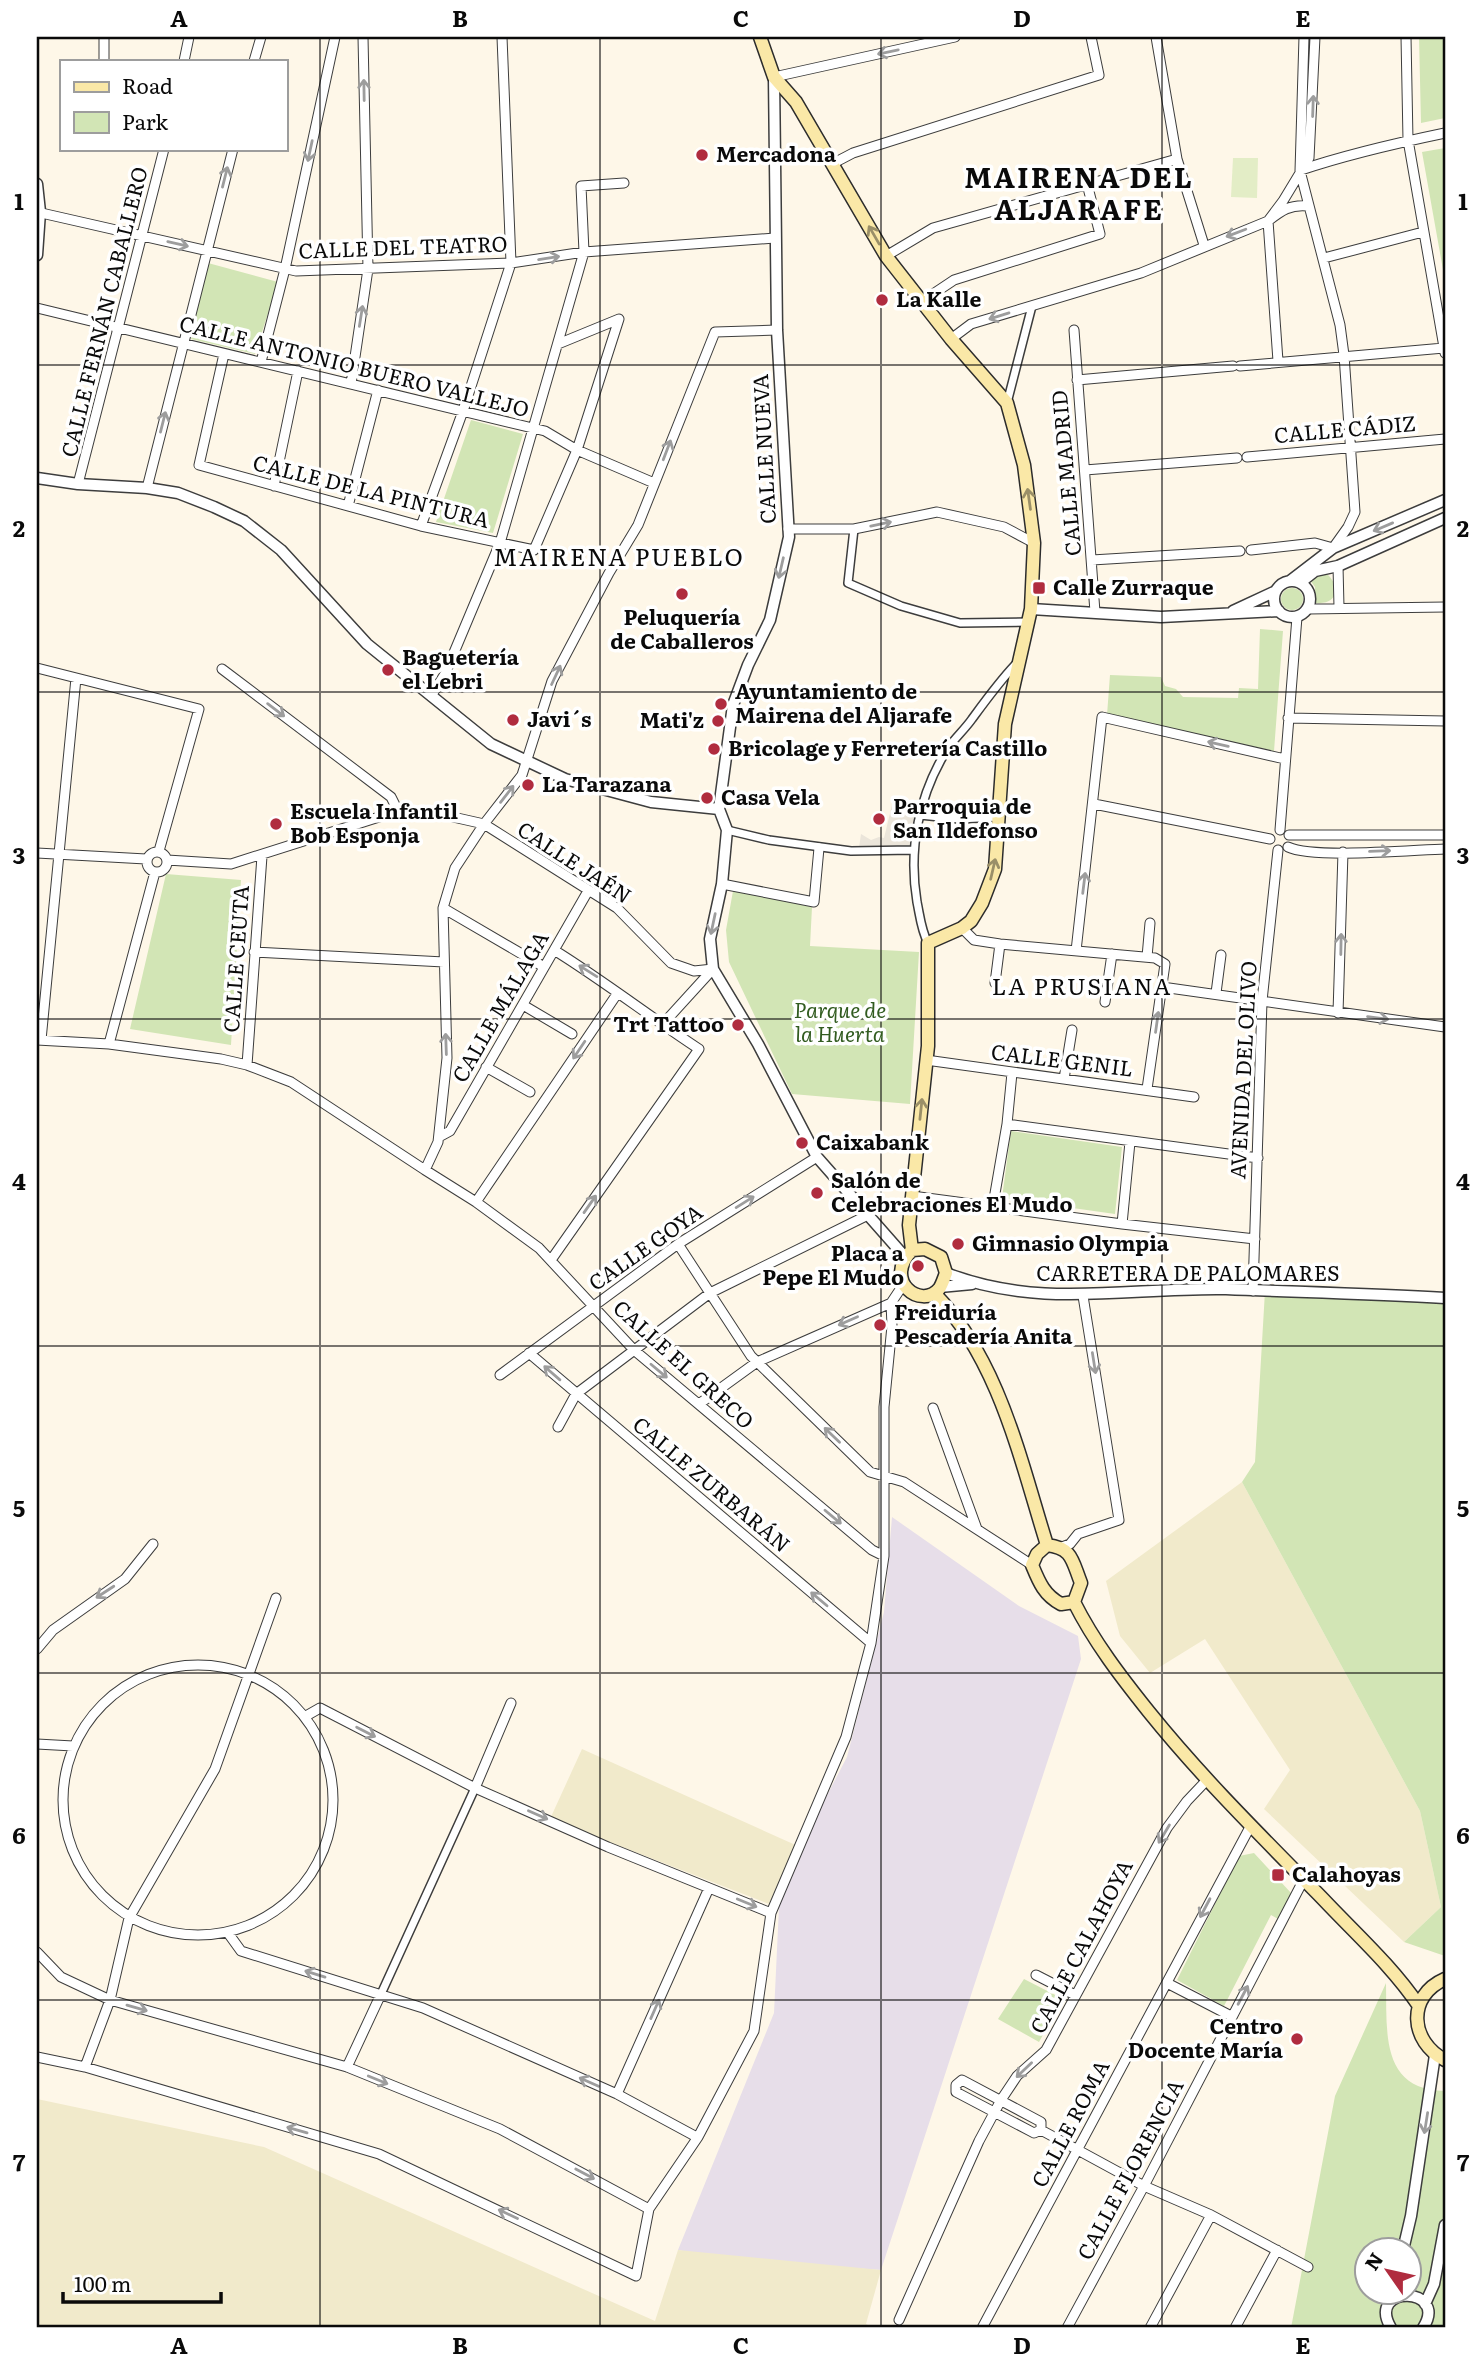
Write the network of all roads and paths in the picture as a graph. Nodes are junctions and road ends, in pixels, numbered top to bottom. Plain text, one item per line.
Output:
1 (104, 37) edge
2 (190, 37) edge
3 (261, 37) edge
4 (335, 37) edge
5 (363, 37) edge
6 (502, 37) edge
7 (761, 37) edge
8 (955, 37) edge
9 (1091, 37) edge
10 (1156, 37) edge
11 (1304, 37) edge
12 (1315, 37) edge
13 (1406, 37) edge
14 (926, 40) edge
15 (104, 60) edge
16 (184, 60) edge
17 (254, 60) edge
18 (774, 77) junction
19 (790, 95) junction
20 (775, 104) junction
21 (1445, 134) edge
22 (1408, 140) junction
23 (164, 150) edge
24 (233, 150) edge
25 (1177, 159) junction
26 (832, 164) junction
27 (1300, 171) junction
28 (624, 183) dead end
29 (37, 184) edge
30 (1087, 184) junction
31 (1308, 206) junction
32 (38, 212) edge
33 (1268, 221) junction
34 (1423, 232) junction
35 (144, 237) junction
36 (775, 238) junction
37 (1204, 245) junction
38 (207, 251) junction
39 (584, 252) junction
40 (37, 255) edge
41 (886, 256) junction
42 (1324, 258) junction
43 (511, 263) junction
44 (285, 269) junction
45 (368, 269) junction
46 (921, 302) junction
47 (1031, 306) junction
48 (37, 309) edge
49 (1443, 320) edge
50 (118, 328) junction
51 (777, 330) junction
52 (1074, 330) dead end
53 (951, 339) junction
54 (183, 344) junction
55 (558, 344) junction
56 (1445, 351) edge
57 (224, 354) junction
58 (1345, 355) junction
59 (1278, 361) junction
60 (261, 362) junction
61 (298, 371) junction
62 (1077, 380) junction
63 (351, 384) junction
64 (378, 390) junction
65 (1007, 404) junction
66 (463, 411) junction
67 (532, 428) junction
68 (1445, 439) edge
69 (1351, 446) junction
70 (577, 450) junction
71 (1085, 470) junction
72 (37, 478) edge
73 (654, 483) junction
74 (78, 484) junction
75 (275, 486) junction
76 (147, 488) junction
77 (1445, 500) edge
78 (348, 506) junction
79 (1445, 518) edge
80 (421, 526) junction
81 (788, 529) junction
82 (855, 529) junction
83 (500, 543) junction
84 (1034, 543) junction
85 (1333, 548) junction
86 (1251, 550) dead end
87 (1240, 551) dead end
88 (1092, 561) junction
89 (1338, 566) junction
90 (1296, 582) junction
91 (1276, 591) junction
92 (1339, 607) junction
93 (1445, 607) edge
94 (1308, 609) junction
95 (1279, 611) junction
96 (1094, 612) junction
97 (1030, 615) junction
98 (1224, 615) junction
99 (1297, 617) junction
100 (1017, 663) junction
101 (37, 668) edge
102 (222, 669) dead end
103 (76, 678) junction
104 (431, 696) junction
105 (1289, 718) junction
106 (1445, 721) edge
107 (1285, 759) junction
108 (526, 762) junction
109 (1094, 804) junction
110 (719, 809) junction
111 (398, 811) junction
112 (920, 815) junction
113 (1000, 817) junction
114 (484, 824) junction
115 (727, 830) junction
116 (1280, 830) junction
117 (1289, 835) junction
118 (1445, 835) edge
119 (1270, 839) junction
120 (819, 848) junction
121 (1283, 849) junction
122 (1445, 849) edge
123 (913, 850) junction
124 (159, 851) junction
125 (37, 852) edge
126 (1343, 852) junction
127 (59, 854) junction
128 (262, 856) junction
129 (146, 859) junction
130 (167, 860) junction
131 (155, 872) junction
132 (722, 884) junction
133 (589, 891) junction
134 (443, 908) junction
135 (1150, 923) dead end
136 (962, 928) junction
137 (928, 943) junction
138 (1000, 944) junction
139 (554, 950) junction
140 (1076, 951) junction
141 (254, 952) junction
142 (1112, 954) junction
143 (1221, 955) dead end
144 (1147, 957) junction
145 (444, 962) junction
146 (544, 967) junction
147 (713, 969) junction
148 (995, 983) dead end
149 (1162, 987) junction
150 (1216, 993) junction
151 (617, 994) junction
152 (1262, 1001) junction
153 (1105, 1002) dead end
154 (523, 1005) junction
155 (1338, 1013) junction
156 (662, 1025) junction
157 (1445, 1027) edge
158 (1072, 1030) dead end
159 (572, 1034) dead end
160 (39, 1040) edge
161 (109, 1044) junction
162 (926, 1060) junction
163 (247, 1065) junction
164 (486, 1067) junction
165 (1012, 1073) junction
166 (1064, 1079) junction
167 (1147, 1089) junction
168 (530, 1092) dead end
169 (1194, 1097) dead end
170 (1007, 1124) junction
171 (439, 1136) junction
172 (1130, 1142) junction
173 (817, 1157) junction
174 (1258, 1158) junction
175 (425, 1170) junction
176 (912, 1196) junction
177 (476, 1202) junction
178 (993, 1205) junction
179 (869, 1215) junction
180 (1122, 1224) junction
181 (1255, 1239) junction
182 (678, 1244) junction
183 (909, 1253) junction
184 (551, 1260) junction
185 (946, 1273) junction
186 (974, 1284) junction
187 (903, 1285) junction
188 (937, 1290) junction
189 (1253, 1291) junction
190 (710, 1293) junction
191 (1083, 1296) junction
192 (1445, 1298) edge
193 (891, 1303) junction
194 (592, 1307) junction
195 (634, 1350) junction
196 (529, 1353) junction
197 (757, 1362) junction
198 (500, 1375) dead end
199 (576, 1395) junction
200 (699, 1405) junction
201 (933, 1408) dead end
202 (558, 1427) dead end
203 (885, 1477) junction
204 (977, 1529) junction
205 (153, 1544) dead end
206 (1062, 1547) junction
207 (1038, 1555) junction
208 (884, 1556) junction
209 (275, 1598) dead end
210 (1074, 1602) junction
211 (871, 1643) junction
212 (37, 1650) edge
213 (248, 1673) junction
214 (510, 1703) dead end
215 (306, 1716) junction
216 (37, 1744) edge
217 (74, 1746) junction
218 (1206, 1781) junction
219 (475, 1788) junction
220 (1250, 1827) junction
221 (1304, 1879) junction
222 (709, 1888) junction
223 (772, 1913) junction
224 (129, 1918) junction
225 (228, 1933) junction
226 (37, 1952) edge
227 (1036, 1975) dead end
228 (1399, 1978) junction
229 (1445, 1979) edge
230 (1167, 1983) junction
231 (1430, 1988) junction
232 (380, 1994) junction
233 (1075, 1995) junction
234 (110, 2000) junction
235 (1419, 2006) junction
236 (1231, 2016) junction
237 (37, 2057) edge
238 (1440, 2058) edge
239 (85, 2067) junction
240 (346, 2067) junction
241 (617, 2094) junction
242 (1001, 2101) junction
243 (995, 2113) junction
244 (1041, 2130) junction
245 (693, 2135) dead end
246 (1077, 2148) junction
247 (1144, 2186) junction
248 (649, 2208) junction
249 (1211, 2215) junction
250 (1445, 2225) edge
251 (1406, 2236) edge
252 (1277, 2250) junction
253 (1308, 2267) dead end
254 (1422, 2300) edge
255 (1425, 2304) junction
256 (1388, 2306) edge
257 (900, 2320) dead end
258 (1387, 2325) edge
259 (1427, 2327) edge
260 (982, 2328) edge
261 (1067, 2328) edge
262 (1150, 2328) edge
263 (1235, 2328) edge

1 - 15 street
2 - 16 street
3 - 17 street
4 -> 44 street
45 -> 5 street
6 - 43 street
7 - 18 main road
8 - 14 street
9 - 26 street
10 - 25 street
11 - 27 street
27 -> 12 street
13 - 22 street
14 -> 18 street
18 - 19 main road
18 - 20 street, CALLE NUEVA
19 - 20 street
19 - 26 main road
20 - 36 street, CALLE NUEVA
21 - 22 street
22 - 27 street
22 - 34 street
23 - 35 street, CALLE FERNÁN CABALLERO
38 -> 24 street
25 - 30 street
25 - 37 street
41 -> 26 main road
27 - 31 street
27 - 33 street
28 - 39 street
29 - 32 street
30 - 41 street
30 - 46 street
31 - 33 street
31 - 42 street
32 - 35 street, CALLE DEL TEATRO
32 - 40 street
33 -> 37 street
33 - 59 street
34 - 42 street
34 - 49 street
35 -> 38 street, CALLE DEL TEATRO
35 - 50 street, CALLE FERNÁN CABALLERO
36 - 39 street, CALLE DEL TEATRO
36 - 51 street, CALLE NUEVA
37 - 47 street
38 - 44 street, CALLE DEL TEATRO
38 - 54 street
43 -> 39 street, CALLE DEL TEATRO
39 - 55 street
41 - 46 main road
42 - 58 street
43 - 45 street, CALLE DEL TEATRO
43 - 66 street
44 - 45 street, CALLE DEL TEATRO
44 - 60 street
63 -> 45 street
46 - 53 main road
47 -> 53 street
47 - 65 street
48 - 50 street, CALLE ANTONIO BUERO VALLEJO
49 - 56 street
50 - 54 street, CALLE ANTONIO BUERO VALLEJO
50 - 74 street, CALLE FERNÁN CABALLERO
73 -> 51 street
51 - 81 street, CALLE NUEVA
52 - 62 street, CALLE MADRID
53 - 65 main road
54 - 57 street, CALLE ANTONIO BUERO VALLEJO
76 -> 54 street
55 - 67 street
55 - 70 street
56 - 58 street
57 - 60 street, CALLE ANTONIO BUERO VALLEJO
57 - 75 street, CALLE DE LA PINTURA
58 - 59 street
58 - 69 street
59 - 62 street
60 - 61 street, CALLE ANTONIO BUERO VALLEJO
61 - 63 street, CALLE ANTONIO BUERO VALLEJO
61 - 75 street
62 - 71 street, CALLE MADRID
63 - 64 street, CALLE ANTONIO BUERO VALLEJO
64 - 66 street, CALLE ANTONIO BUERO VALLEJO
64 - 78 street
84 -> 65 main road
66 - 67 street, CALLE ANTONIO BUERO VALLEJO
66 - 80 street
67 - 70 street, CALLE ANTONIO BUERO VALLEJO
67 - 83 street
68 - 69 street, CALLE CÁDIZ
69 - 71 street, CALLE CÁDIZ
69 - 85 street
70 - 73 street, CALLE ANTONIO BUERO VALLEJO
70 - 83 street, CALLE DE LA PINTURA
71 - 88 street, CALLE MADRID
72 - 74 street
108 -> 73 street
74 - 76 street
75 - 78 street, CALLE DE LA PINTURA
76 - 104 street
77 -> 85 street
78 - 80 street, CALLE DE LA PINTURA
79 - 89 street
80 - 83 street, CALLE DE LA PINTURA
81 - 82 street
81 -> 110 street, CALLE NUEVA
82 -> 84 street
82 - 97 street
83 - 104 street
84 - 97 main road
85 - 86 street
85 - 90 street
87 - 88 street
88 - 96 street, CALLE MADRID
89 - 90 street
89 - 92 street
90 - 91 street
90 - 94 street
91 - 95 street
91 - 98 street
92 - 93 street
92 - 94 street
94 - 99 street
95 - 98 street
95 - 99 street
96 - 97 street
96 - 98 street
97 - 100 main road
99 - 105 street
100 - 112 street
100 - 113 main road
101 - 103 street
102 -> 111 street
103 - 124 street
103 - 127 street
104 - 108 street
105 - 106 street
105 - 107 street
107 -> 109 street
107 - 116 street
108 - 110 street
114 -> 108 street
109 - 119 street
140 -> 109 street
110 - 115 street
111 - 114 street, CALLE JAÉN
111 - 128 street
112 - 113 street
112 - 123 street
136 -> 113 main road
114 - 133 street, CALLE JAÉN
114 - 134 street
115 - 120 street
115 - 132 street
116 - 117 street
116 - 119 street
117 - 118 street
117 - 121 street
119 - 121 street
120 - 123 street
120 - 132 street
121 - 126 street
121 - 152 street, AVENIDA DEL OLIVO
126 -> 122 street
123 - 137 street
124 - 129 street
124 - 130 street
125 - 127 street
155 -> 126 street
127 - 129 street
127 - 160 street
128 - 130 street
128 - 141 street, CALLE CEUTA
129 - 131 street
130 - 131 street
131 - 161 street
132 -> 147 street
133 - 139 street, CALLE MÁLAGA
133 - 147 street, CALLE JAÉN
134 - 145 street
134 - 146 street
135 - 144 street
136 - 137 main road
136 - 138 street
137 - 162 main road
138 - 140 street
138 - 148 street
139 - 146 street, CALLE MÁLAGA
151 -> 139 street
140 - 142 street
141 - 145 street
141 - 163 street, CALLE CEUTA
142 - 144 street
142 - 153 street
143 - 150 street
144 - 149 street
171 -> 145 street
146 - 154 street, CALLE MÁLAGA
147 - 156 street
147 - 173 street
149 - 150 street
167 -> 149 street
150 - 152 street
151 - 156 street
151 -> 177 street
152 - 155 street
152 - 174 street, AVENIDA DEL OLIVO
154 - 159 street
154 - 164 street, CALLE MÁLAGA
155 -> 157 street
184 -> 156 street
158 - 166 street
160 - 161 street, CALLE EL GRECO
161 - 163 street, CALLE EL GRECO
162 - 165 street, CALLE GENIL
176 -> 162 main road
163 - 175 street, CALLE EL GRECO
164 - 168 street
164 - 171 street, CALLE MÁLAGA
165 - 166 street, CALLE GENIL
165 - 170 street
166 - 167 street, CALLE GENIL
167 - 169 street, CALLE GENIL
170 - 172 street
170 - 178 street
171 - 175 street
172 - 174 street
172 - 180 street
173 - 179 street
182 -> 173 street, CALLE GOYA
174 - 181 street, AVENIDA DEL OLIVO
175 - 177 street, CALLE EL GRECO
176 - 178 street
176 - 183 main road
177 - 184 street, CALLE EL GRECO
178 - 180 street
179 - 183 street
179 - 190 street
180 - 181 street
181 - 189 street, AVENIDA DEL OLIVO
182 - 190 street
182 - 194 street, CALLE GOYA
183 - 185 main road
183 - 187 main road
184 - 194 street, CALLE EL GRECO
185 - 186 street, CARRETERA DE PALOMARES
185 - 188 main road
186 - 188 street, CARRETERA DE PALOMARES
186 - 191 street, CARRETERA DE PALOMARES
187 - 188 main road
187 - 193 street
188 - 207 main road
189 - 191 street, CARRETERA DE PALOMARES
189 - 192 street, CARRETERA DE PALOMARES
190 - 195 street
190 - 197 street
191 -> 206 street
193 -> 197 street
193 - 203 street
194 - 195 street, CALLE EL GRECO
194 - 196 street, CALLE GOYA
195 - 199 street
195 -> 200 street, CALLE EL GRECO
196 - 198 street, CALLE GOYA
199 -> 196 street, CALLE ZURBARÁN
197 - 200 street
203 -> 197 street
199 - 202 street
211 -> 199 street, CALLE ZURBARÁN
200 -> 208 street, CALLE EL GRECO
201 - 204 street
203 - 204 street
203 - 208 street
204 - 207 street
205 -> 212 street
206 - 207 main road
206 - 210 main road
207 - 210 main road
208 - 211 street
209 - 213 street
210 - 218 main road
211 - 223 street
213 - 215 street
213 - 217 street
213 - 224 street
214 - 219 street
215 -> 219 street
215 - 225 street
216 - 217 street
217 - 224 street
218 - 220 main road
218 -> 233 street, CALLE CALAHOYA
219 -> 222 street
219 - 232 street
220 - 221 main road
220 -> 230 street, CALLE ROMA
221 - 228 main road
236 -> 221 street, CALLE FLORENCIA
222 -> 223 street
241 -> 222 street
223 - 248 street
224 - 225 street
224 - 234 street
232 -> 225 street
226 - 234 street
227 - 233 street
228 - 231 main road
228 - 235 main road
229 - 231 main road
230 - 236 street
230 - 246 street, CALLE ROMA
231 - 235 main road
232 - 240 street
241 -> 232 street
233 -> 242 street, CALLE CALAHOYA
234 - 239 street
234 -> 240 street
235 - 238 main road
236 - 247 street, CALLE FLORENCIA
237 - 239 street
238 -> 251 street
248 -> 239 street
240 -> 248 street
241 - 245 street
242 - 243 street, CALLE CALAHOYA
242 - 243 street
242 - 244 street
243 - 244 street
243 - 257 street, CALLE CALAHOYA
244 - 246 street
246 - 247 street
246 - 260 street, CALLE ROMA
247 - 249 street
247 - 261 street, CALLE FLORENCIA
249 - 252 street
249 - 262 street
250 - 255 street
252 - 253 street
252 - 263 street
254 - 255 street
255 - 259 street
256 - 258 street

